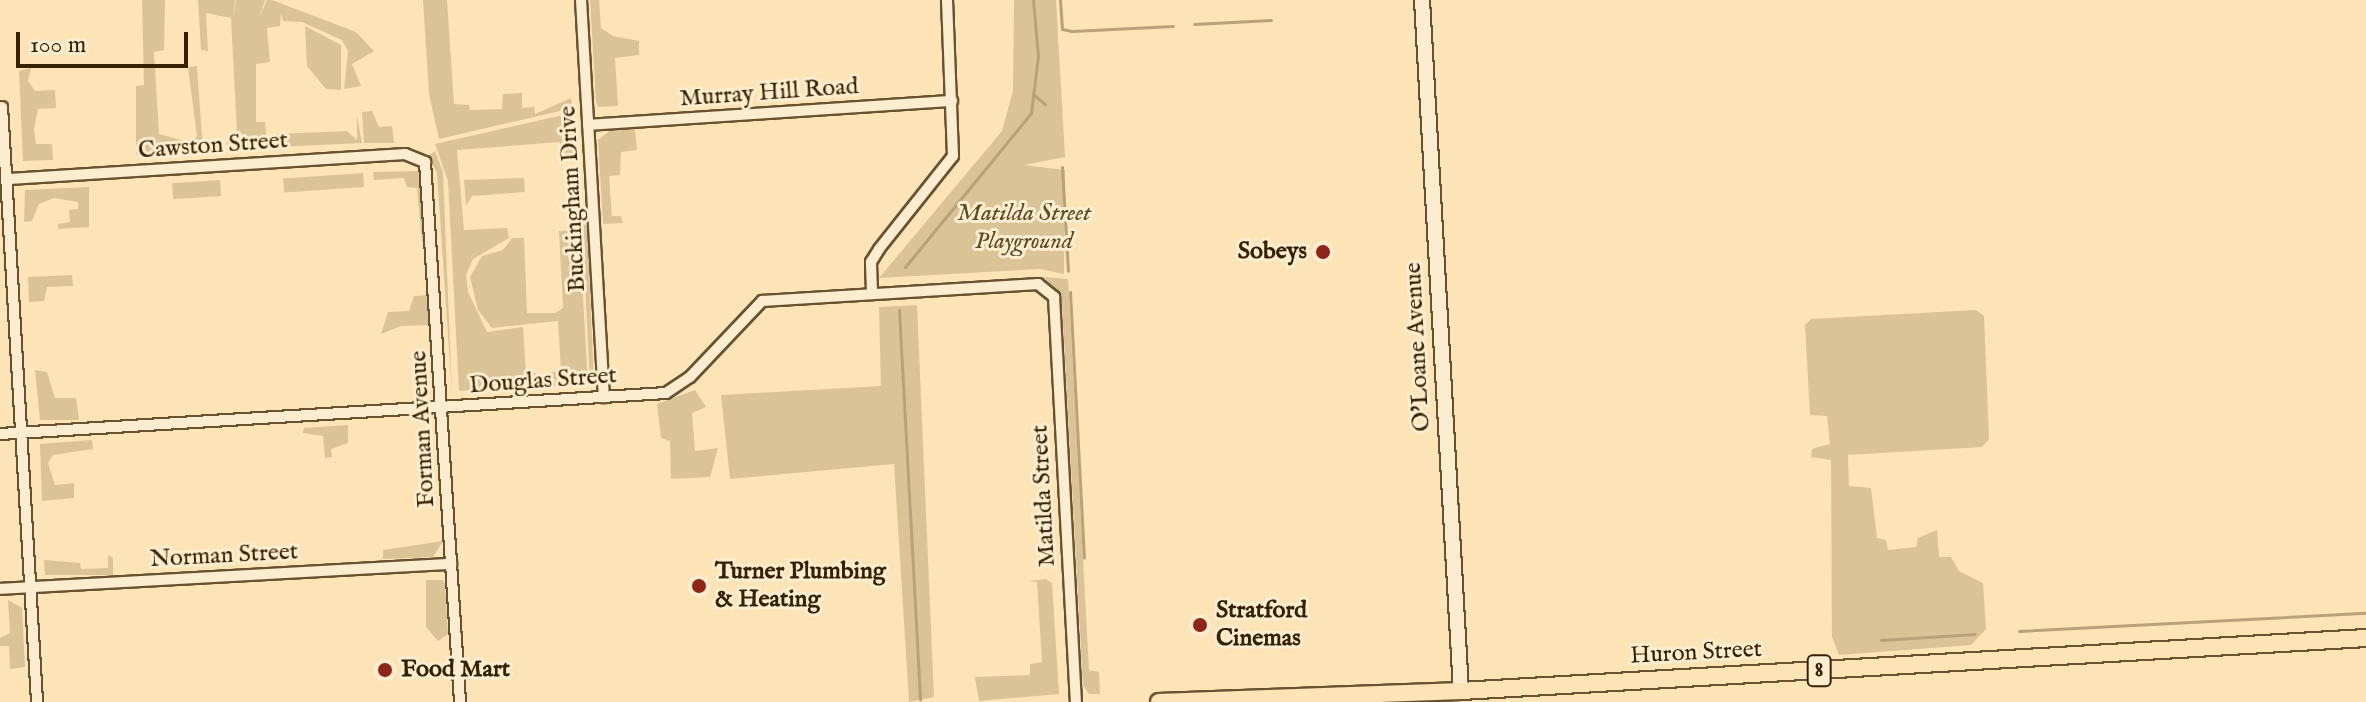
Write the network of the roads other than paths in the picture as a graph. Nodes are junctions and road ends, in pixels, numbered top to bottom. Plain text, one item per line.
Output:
1 (581, 0) edge
2 (947, 0) edge
3 (1422, 0) edge
4 (952, 101) junction
5 (2, 107) dead end
6 (588, 125) junction
7 (419, 156) joint
8 (9, 179) junction
9 (0, 275) edge
10 (14, 275) junction
11 (1050, 289) joint
12 (872, 292) junction
13 (604, 397) junction
14 (442, 407) junction
15 (22, 432) junction
16 (0, 434) edge
17 (451, 564) junction
18 (31, 587) junction
19 (0, 589) edge
20 (2366, 638) edge
21 (1461, 691) junction
22 (37, 702) edge
23 (460, 702) edge
24 (1076, 702) edge
25 (1159, 702) edge

1 - 6 street, Buckingham Drive
2 - 4 street
3 - 21 street, O'Loane Avenue
4 - 6 street, Murray Hill Road
4 - 12 street
5 - 8 street
6 - 13 street, Buckingham Drive
7 - 8 street, Cawston Street
7 - 14 street, Forman Avenue
8 - 10 street
9 - 10 street
10 - 15 street
11 - 12 street, Douglas Street
11 - 24 street, Matilda Street
12 - 13 street, Douglas Street
13 - 14 street, Douglas Street
14 - 15 street, Douglas Street
14 - 17 street, Forman Avenue
15 - 16 street, Douglas Street
15 - 18 street
17 - 18 street, Norman Street
17 - 23 street, Forman Avenue
18 - 19 street, Norman Street
18 - 22 street
20 - 21 main road, Huron Street / 8
21 - 25 main road, Huron Street / 8

